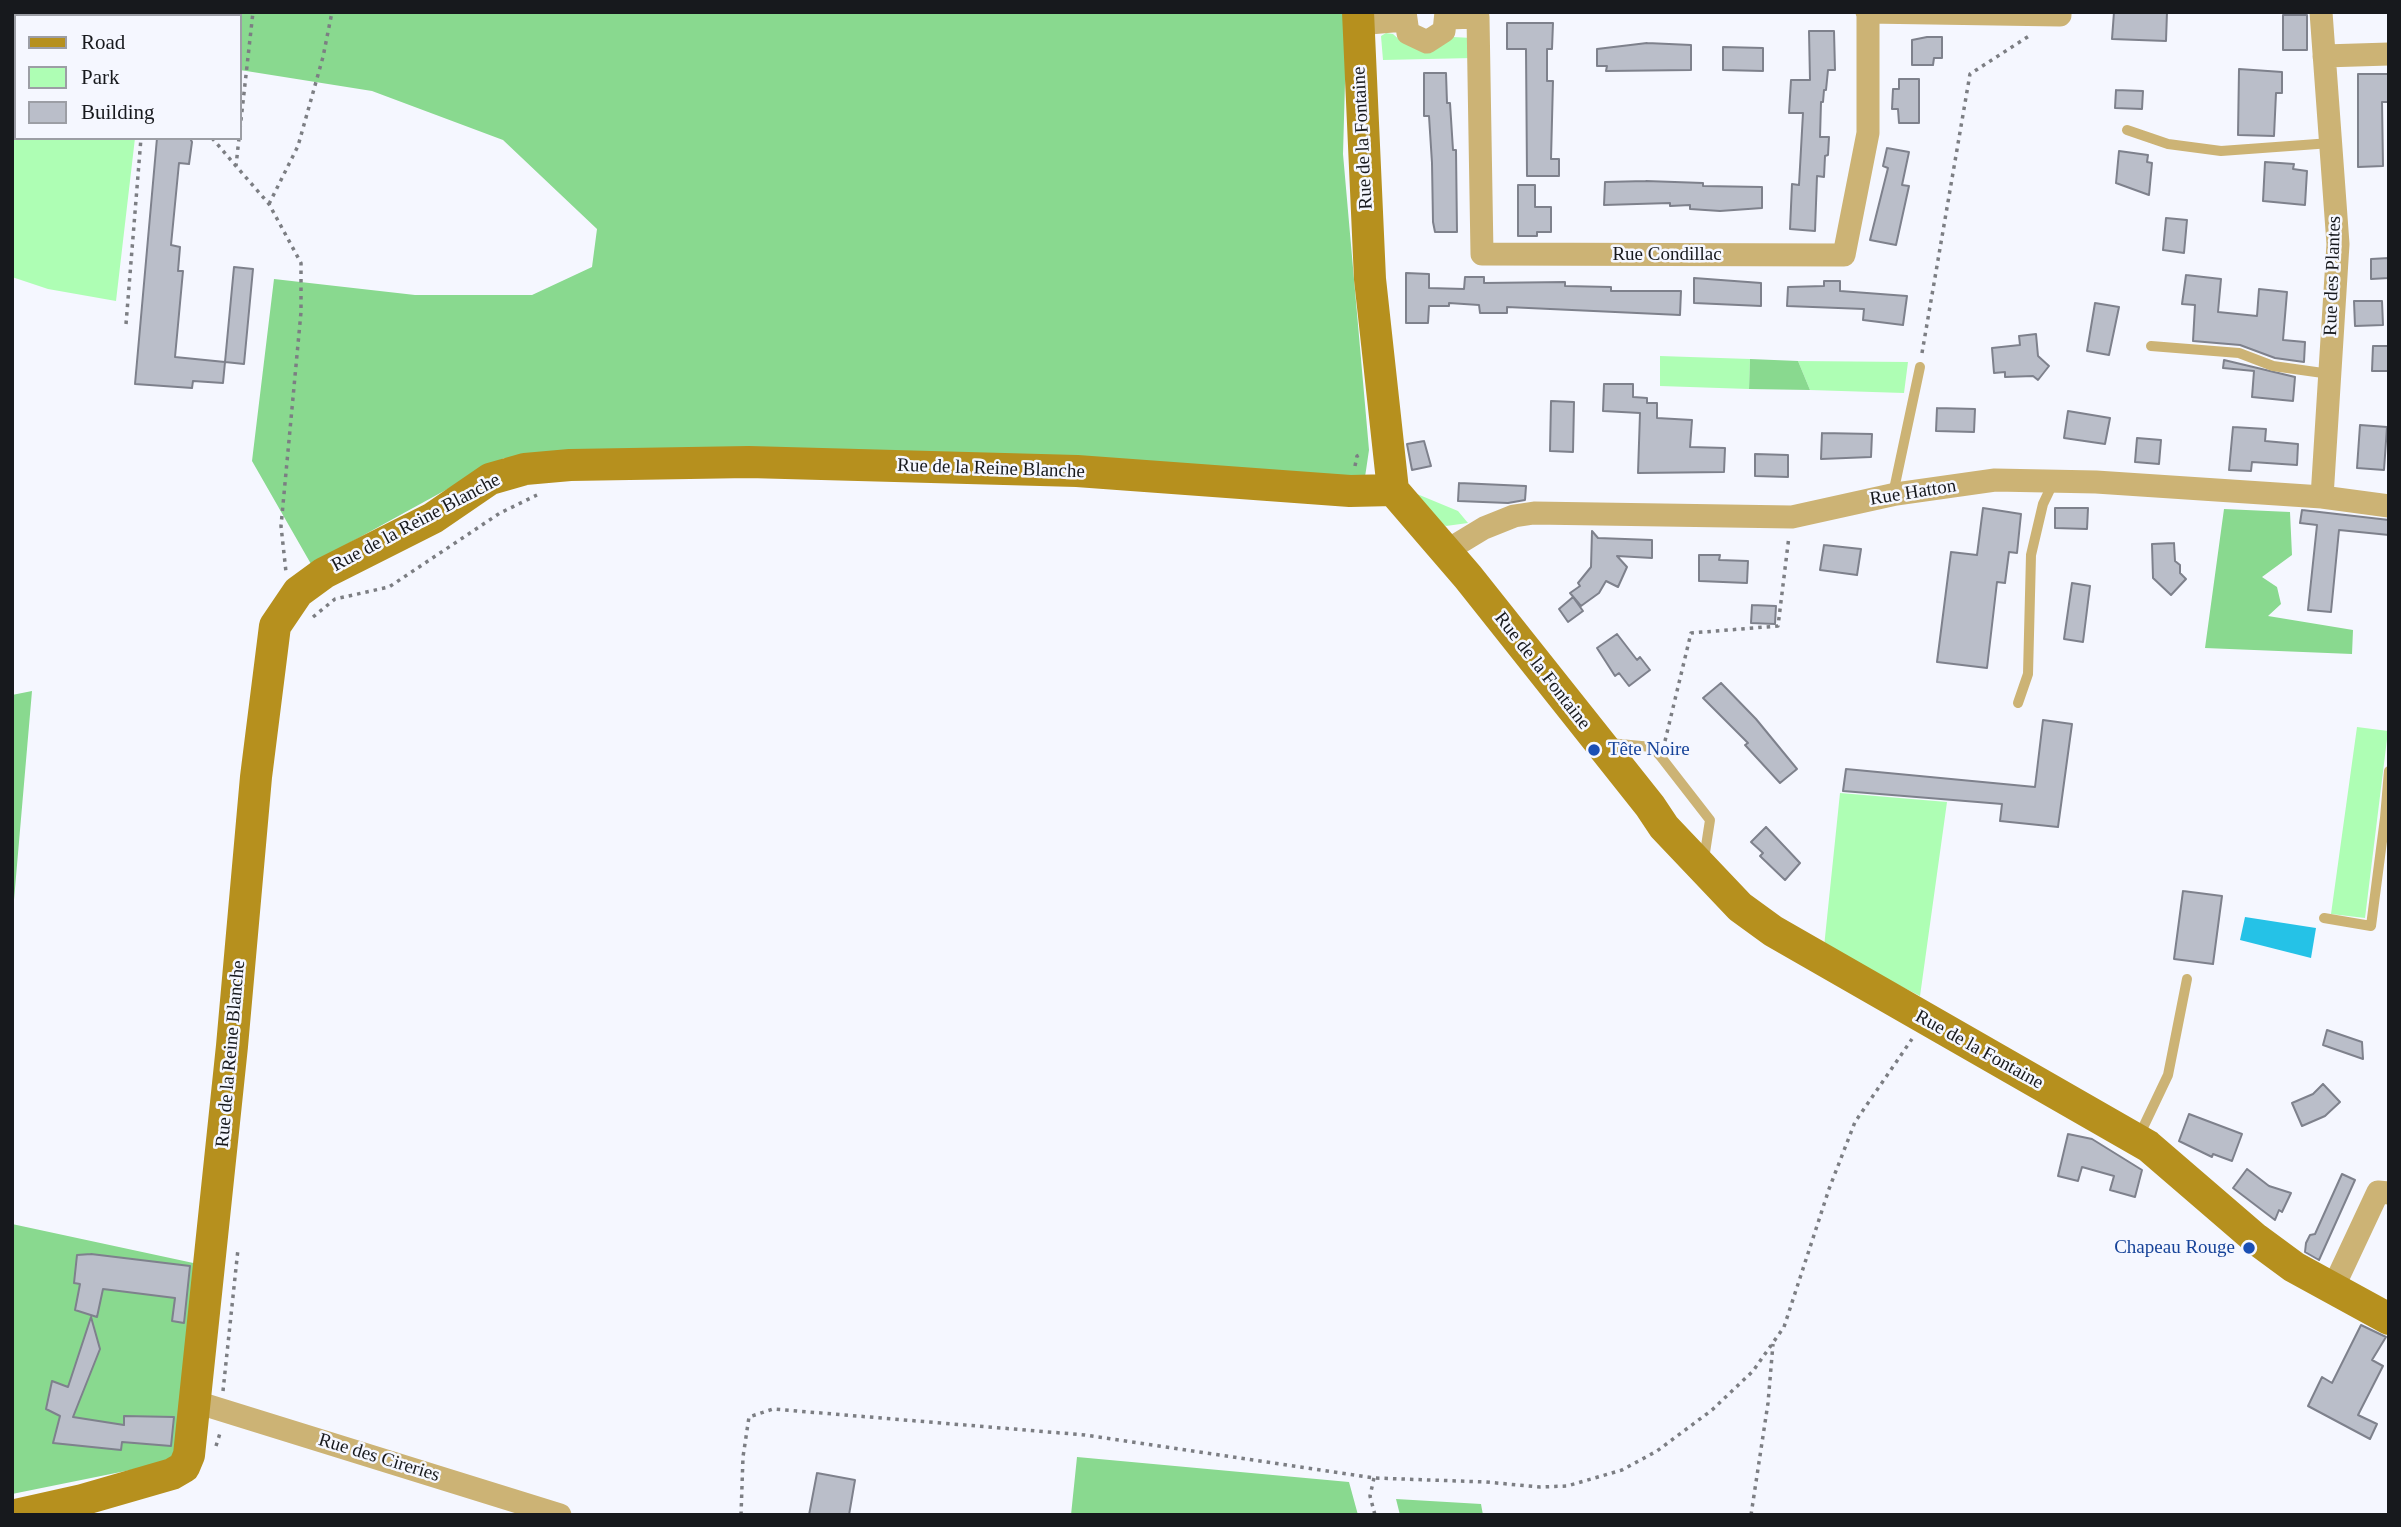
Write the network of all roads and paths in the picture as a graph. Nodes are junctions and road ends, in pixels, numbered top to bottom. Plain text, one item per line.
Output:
1 (253, 12) edge
2 (332, 12) edge
3 (1868, 12) edge
4 (2321, 12) edge
5 (2060, 14) edge
6 (1446, 15) edge
7 (1478, 15) edge
8 (1405, 16) edge
9 (1358, 18) edge
10 (2389, 54) edge
11 (2324, 56) junction
12 (242, 111) edge
13 (2127, 130) dead end
14 (141, 140) edge
15 (214, 140) edge
16 (239, 140) edge
17 (2331, 143) junction
18 (236, 166) junction
19 (269, 204) junction
20 (126, 324) dead end
21 (2151, 346) dead end
22 (1920, 367) joint
23 (2330, 374) junction
24 (2054, 481) junction
25 (1393, 490) junction
26 (543, 492) dead end
27 (1893, 494) junction
28 (2322, 497) junction
29 (2389, 506) edge
30 (1792, 517) junction
31 (1446, 551) junction
32 (304, 606) junction
33 (2018, 703) dead end
34 (1599, 742) junction
35 (1661, 757) junction
36 (2389, 771) edge
37 (2387, 821) edge
38 (1702, 871) junction
39 (2324, 918) dead end
40 (2187, 979) dead end
41 (1923, 1019) junction
42 (2137, 1140) junction
43 (2389, 1193) edge
44 (238, 1245) dead end
45 (2333, 1288) junction
46 (2389, 1319) edge
47 (1773, 1342) junction
48 (209, 1405) junction
49 (215, 1449) dead end
50 (1374, 1478) junction
51 (15, 1515) edge
52 (560, 1515) edge
53 (741, 1515) edge
54 (1375, 1515) edge
55 (1751, 1515) edge

1 - 12 path
2 - 19 path
3 - 5 street
3 - 7 street, Rue Condillac
4 - 11 street, Rue des Plantes
5 - 22 path
6 - 7 street, Rue Condillac
6 - 8 street
8 - 9 street, Rue de la Fontaine
9 - 25 street, Rue de la Fontaine
10 - 11 street
11 - 17 street, Rue des Plantes
13 - 17 lane
14 - 20 path
15 - 18 path
16 - 18 path
17 - 23 street, Rue des Plantes
18 - 19 path
19 - 32 path
21 - 23 lane
22 - 27 lane
23 - 28 street, Rue des Plantes
24 - 27 street, Rue Hatton
24 - 28 street, Rue Hatton
24 - 33 lane
25 - 31 street, Rue de la Fontaine
25 - 32 street, Rue de la Reine Blanche
26 - 32 path
27 - 30 street, Rue Hatton
28 - 29 street, Rue Hatton
30 - 31 street, Rue Hatton
30 - 35 path
31 - 34 street, Rue de la Fontaine
32 - 48 street, Rue de la Reine Blanche
34 - 35 lane
34 - 38 street, Rue de la Fontaine
35 - 38 lane
36 - 37 lane
37 - 39 lane
38 - 41 street, Rue de la Fontaine
40 - 42 lane
41 - 42 street, Rue de la Fontaine
41 - 47 path
42 - 45 street, Rue de la Fontaine
43 - 45 street
44 - 48 path
45 - 46 street, Rue de la Fontaine
47 - 50 path
47 - 55 path
48 - 49 path
48 - 51 street, Rue de la Reine Blanche
48 - 52 street, Rue des Cireries
50 - 53 path
50 - 54 path

